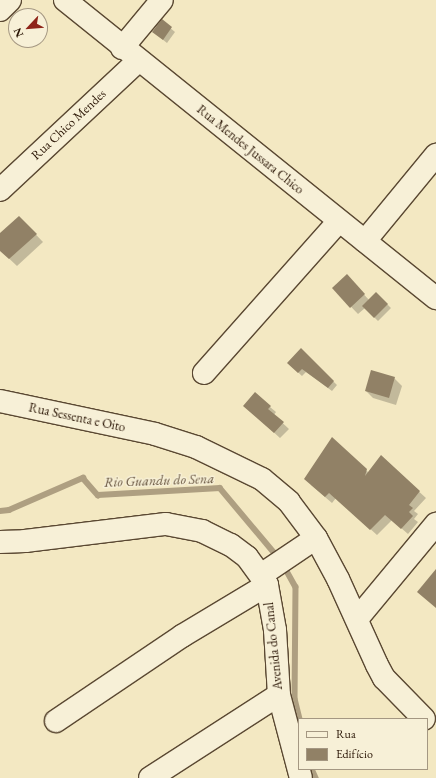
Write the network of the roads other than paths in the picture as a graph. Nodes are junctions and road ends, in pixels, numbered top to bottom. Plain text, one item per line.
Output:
1 (10, 0) edge
2 (65, 0) edge
3 (162, 0) edge
4 (0, 10) edge
5 (130, 54) junction
6 (436, 155) edge
7 (0, 190) edge
8 (339, 221) junction
9 (365, 241) junction
10 (436, 298) edge
11 (204, 373) dead end
12 (0, 401) edge
13 (436, 524) edge
14 (310, 541) junction
15 (0, 542) edge
16 (266, 576) junction
17 (356, 619) junction
18 (278, 695) junction
19 (423, 718) edge
20 (56, 721) dead end
21 (428, 723) edge
22 (436, 731) edge
23 (298, 767) edge
24 (150, 778) edge

1 - 4 street
2 - 5 street, Rua Mendes Jussara Chico
3 - 5 street, Rua Chico Mendes
5 - 7 street, Rua Chico Mendes
5 - 8 street, Rua Mendes Jussara Chico
6 - 9 street
8 - 9 street, Rua Mendes Jussara Chico
8 - 11 street
9 - 10 street, Rua Mendes Jussara Chico
12 - 14 street, Rua Sessenta e Oito
13 - 17 street
14 - 16 street
14 - 17 street, Rua Sessenta e Oito
15 - 16 street, Avenida do Canal
16 - 18 street, Avenida do Canal
16 - 20 street
17 - 19 street
18 - 23 street, Avenida do Canal
18 - 24 street
21 - 22 street

